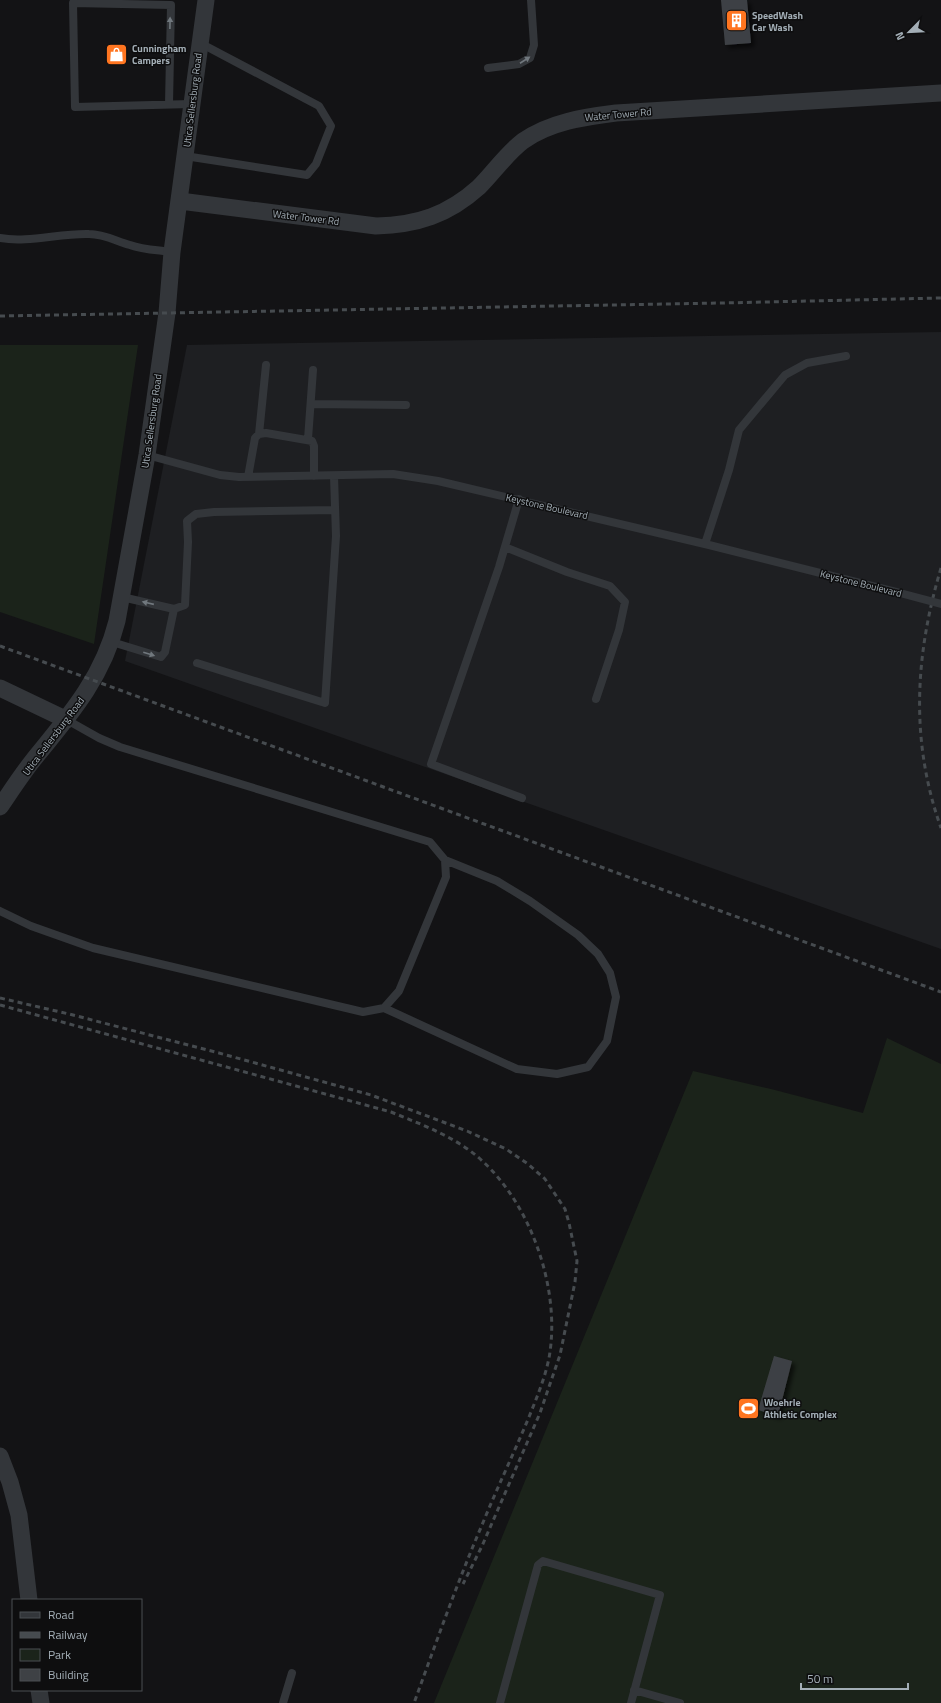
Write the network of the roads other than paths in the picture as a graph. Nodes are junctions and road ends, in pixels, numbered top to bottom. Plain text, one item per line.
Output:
1 (206, 0) edge
2 (531, 0) edge
3 (200, 42) junction
4 (488, 68) dead end
5 (941, 93) edge
6 (169, 104) junction
7 (191, 104) junction
8 (185, 156) junction
9 (180, 202) junction
10 (0, 238) edge
11 (172, 252) junction
12 (846, 356) dead end
13 (266, 365) dead end
14 (313, 370) dead end
15 (311, 404) junction
16 (406, 405) dead end
17 (259, 434) junction
18 (308, 439) junction
19 (146, 455) junction
20 (314, 476) junction
21 (334, 476) junction
22 (248, 477) junction
23 (519, 499) junction
24 (335, 510) junction
25 (705, 544) junction
26 (504, 547) junction
27 (122, 597) junction
28 (941, 604) edge
29 (174, 608) junction
30 (112, 642) junction
31 (197, 663) dead end
32 (0, 688) edge
33 (596, 699) dead end
34 (67, 720) junction
35 (522, 798) dead end
36 (0, 807) edge
37 (445, 860) junction
38 (0, 911) edge
39 (384, 1008) junction
40 (0, 1456) edge
41 (29, 1599) edge
42 (292, 1673) dead end
43 (634, 1690) junction
44 (40, 1691) edge
45 (41, 1703) edge
46 (283, 1703) edge
47 (500, 1703) edge
48 (631, 1703) edge
49 (679, 1703) edge

1 - 3 street, Utica Sellersburg Road
4 -> 2 lane
3 - 7 street, Utica Sellersburg Road
3 - 8 lane
5 - 9 street, Water Tower Rd
6 -> 6 lane
6 - 7 lane
7 - 8 street, Utica Sellersburg Road
8 - 9 street, Utica Sellersburg Road
9 - 11 street, Utica Sellersburg Road
10 - 11 lane
11 - 19 street, Utica Sellersburg Road
12 - 25 lane
13 - 17 lane
14 - 15 lane
15 - 16 lane
15 - 18 lane
17 - 18 lane
17 - 22 lane
18 - 20 lane
19 - 22 lane, Keystone Boulevard
19 - 27 street, Utica Sellersburg Road
20 - 21 lane, Keystone Boulevard
20 - 22 lane, Keystone Boulevard
21 - 23 lane, Keystone Boulevard
21 - 24 lane
23 - 25 lane, Keystone Boulevard
23 - 26 lane
24 - 29 lane
24 - 31 lane
25 - 28 lane, Keystone Boulevard, bridge
26 - 33 lane
26 - 35 lane
29 -> 27 lane
27 - 30 street, Utica Sellersburg Road
30 -> 29 lane
30 - 34 street, Utica Sellersburg Road
32 - 34 street
34 - 36 street, Utica Sellersburg Road
34 - 37 lane
37 - 39 lane
37 - 39 lane
38 - 39 lane
40 - 41 street
42 - 46 lane
43 - 47 lane
43 - 48 lane
43 - 49 lane
44 - 45 street

